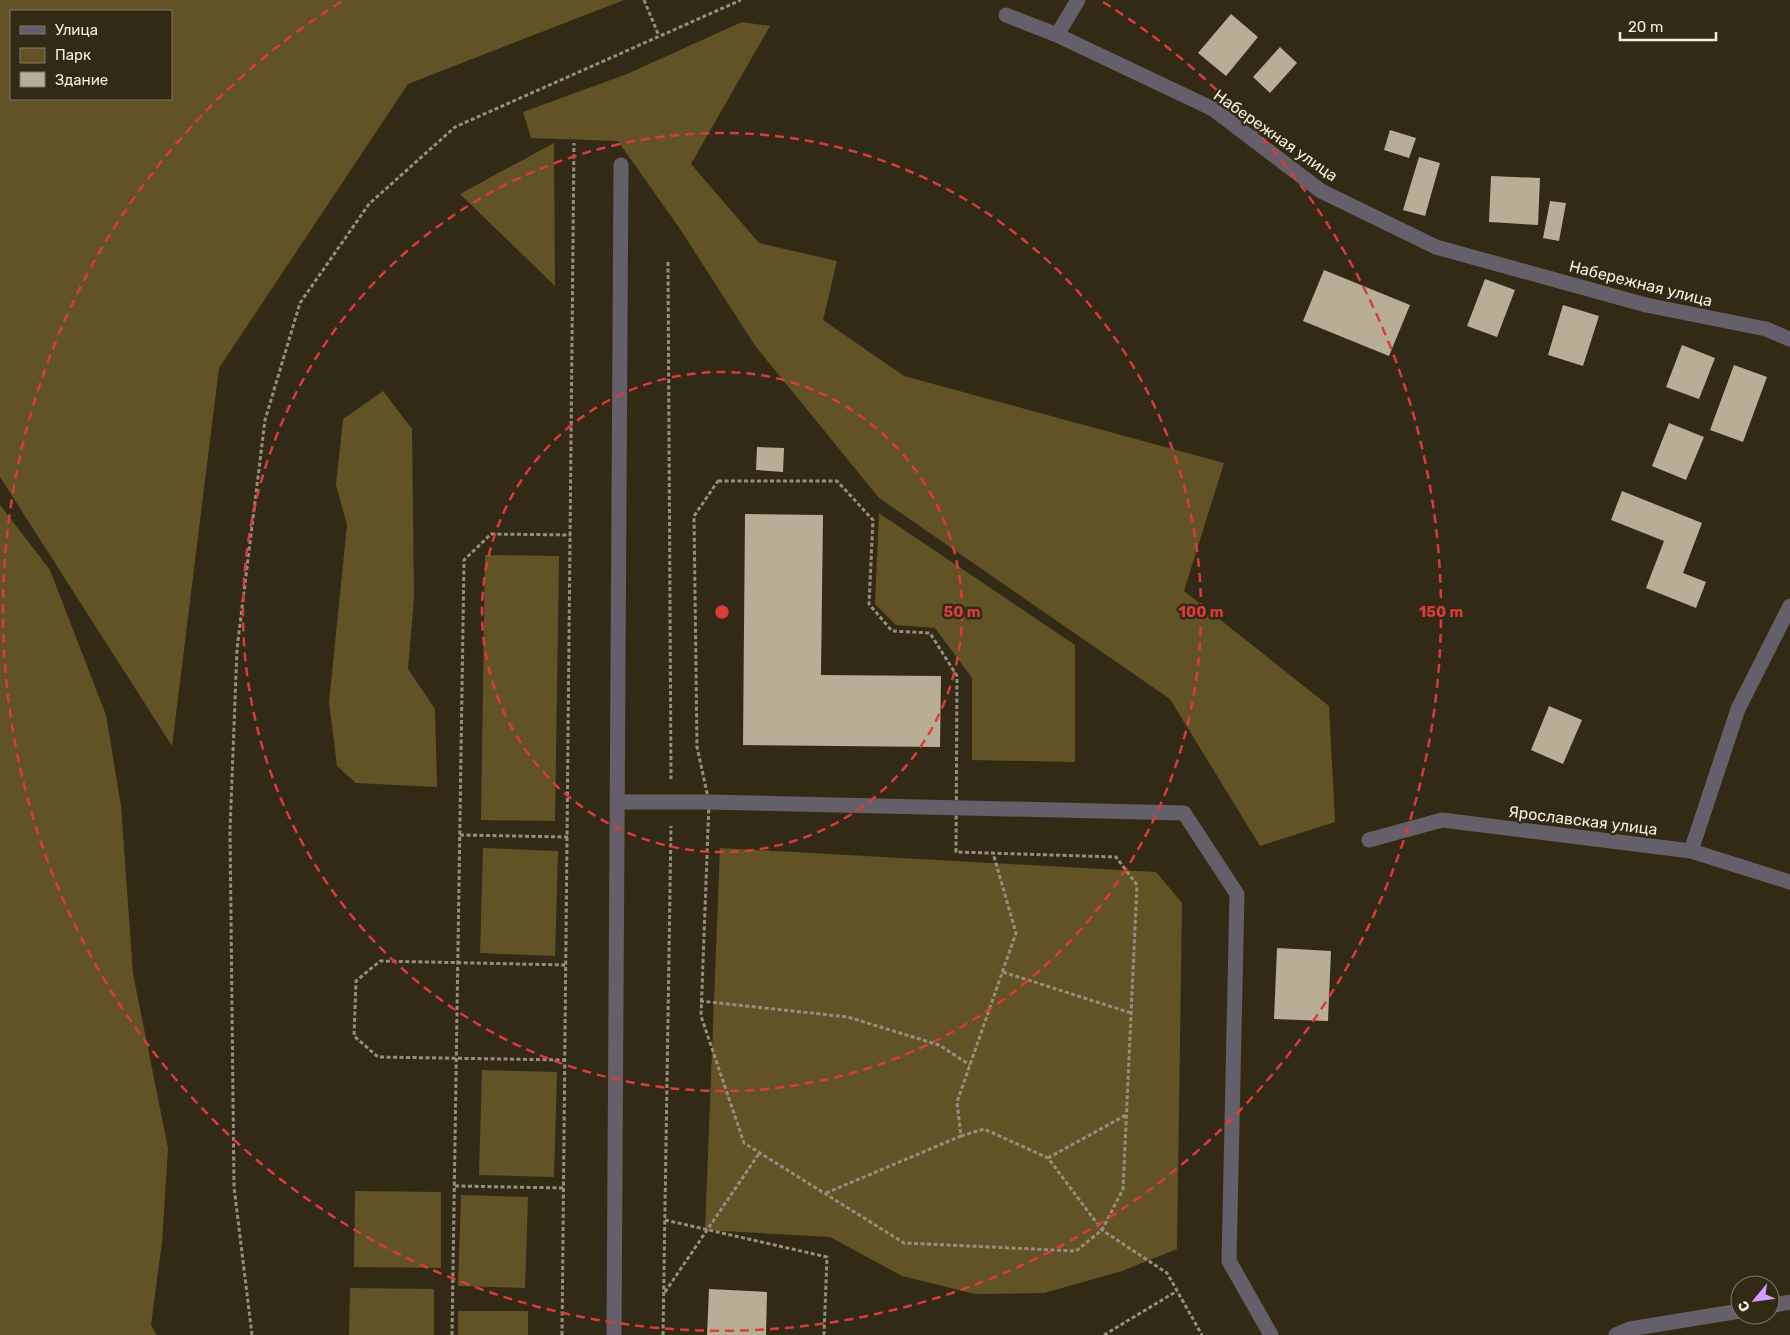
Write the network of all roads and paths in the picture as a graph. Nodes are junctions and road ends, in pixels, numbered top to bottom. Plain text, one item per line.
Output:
1 (644, 0) edge
2 (741, 0) edge
3 (1078, 0) edge
4 (1006, 15) dead end
5 (1057, 35) junction
6 (659, 36) junction
7 (574, 143) dead end
8 (621, 165) dead end
9 (1790, 339) edge
10 (571, 535) junction
11 (1790, 606) edge
12 (617, 802) junction
13 (709, 802) junction
14 (956, 808) junction
15 (460, 835) junction
16 (568, 837) junction
17 (1369, 840) dead end
18 (1691, 851) junction
19 (993, 853) junction
20 (1790, 882) edge
21 (458, 962) junction
22 (566, 965) junction
23 (1003, 972) junction
24 (700, 1001) junction
25 (1131, 1013) junction
26 (457, 1059) junction
27 (566, 1060) junction
28 (970, 1065) junction
29 (1126, 1115) junction
30 (961, 1136) junction
31 (760, 1152) junction
32 (1048, 1158) junction
33 (455, 1186) junction
34 (564, 1188) junction
35 (826, 1194) junction
36 (665, 1220) dead end
37 (707, 1230) junction
38 (1102, 1230) junction
39 (1177, 1291) junction
40 (664, 1293) dead end
41 (1730, 1313) edge
42 (252, 1335) edge
43 (452, 1335) edge
44 (562, 1335) edge
45 (614, 1335) edge
46 (824, 1335) edge
47 (1104, 1335) edge
48 (1202, 1335) edge
49 (1270, 1335) edge
50 (1616, 1335) edge

1 - 6 path
2 - 6 path
3 - 5 street
4 - 5 street, Набережная улица
5 - 9 street, Набережная улица
6 - 42 path
7 - 10 path
8 - 12 street
10 - 15 path
10 - 16 path
11 - 18 street
12 - 13 street
12 - 45 street
13 - 14 street
13 - 14 path
13 - 24 path
14 - 19 path
14 - 49 street
15 - 16 path
15 - 21 path
16 - 22 path
17 - 18 street, Ярославская улица
18 - 20 street, Ярославская улица
19 - 23 path
19 - 25 path
21 - 22 path
21 - 26 path
21 - 26 path
22 - 27 path
23 - 25 path
23 - 28 path
24 - 28 path
24 - 31 path
25 - 29 path
26 - 27 path
26 - 33 path
27 - 34 path
28 - 30 path
29 - 32 path
29 - 38 path
30 - 32 path
30 - 35 path
31 - 35 path
31 - 37 path
32 - 38 path
33 - 34 path
33 - 43 path
34 - 44 path
35 - 38 path
36 - 37 path
37 - 40 path
37 - 46 path
38 - 39 path
39 - 47 path
39 - 48 path
41 - 50 street

